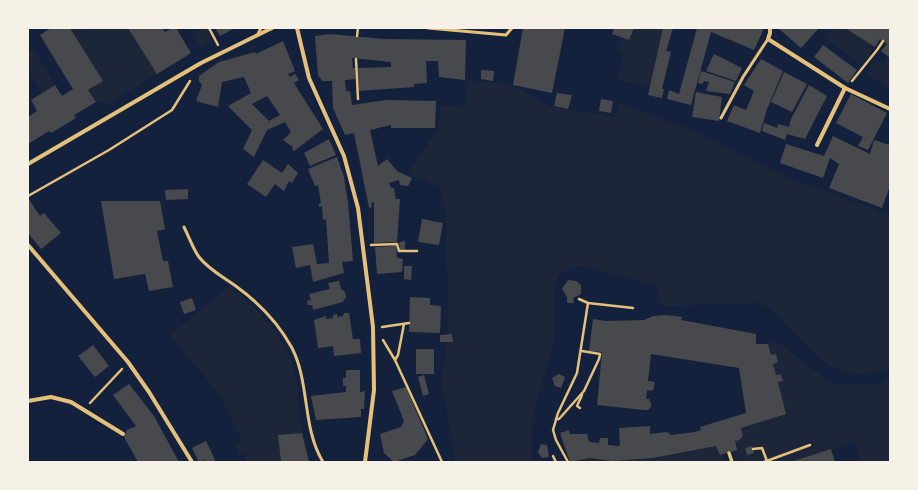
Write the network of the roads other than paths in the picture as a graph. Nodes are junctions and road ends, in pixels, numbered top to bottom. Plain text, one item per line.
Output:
1 (261, 28) edge
2 (272, 28) edge
3 (297, 28) edge
4 (428, 28) edge
5 (512, 28) edge
6 (770, 28) edge
7 (258, 34) junction
8 (768, 39) junction
9 (846, 88) junction
10 (890, 109) edge
11 (721, 118) dead end
12 (817, 145) dead end
13 (28, 164) edge
14 (184, 227) dead end
15 (28, 244) edge
16 (28, 401) edge
17 (122, 434) dead end
18 (729, 453) dead end
19 (192, 462) edge
20 (323, 462) edge
21 (365, 462) edge
22 (732, 462) edge

1 - 7 lane
2 - 7 street
3 - 21 street
4 - 5 lane
6 - 8 street
7 - 13 street
8 - 9 street
8 - 11 lane
9 - 10 street
9 - 12 street
14 - 20 lane
15 - 19 street
16 - 17 street
18 - 22 street

